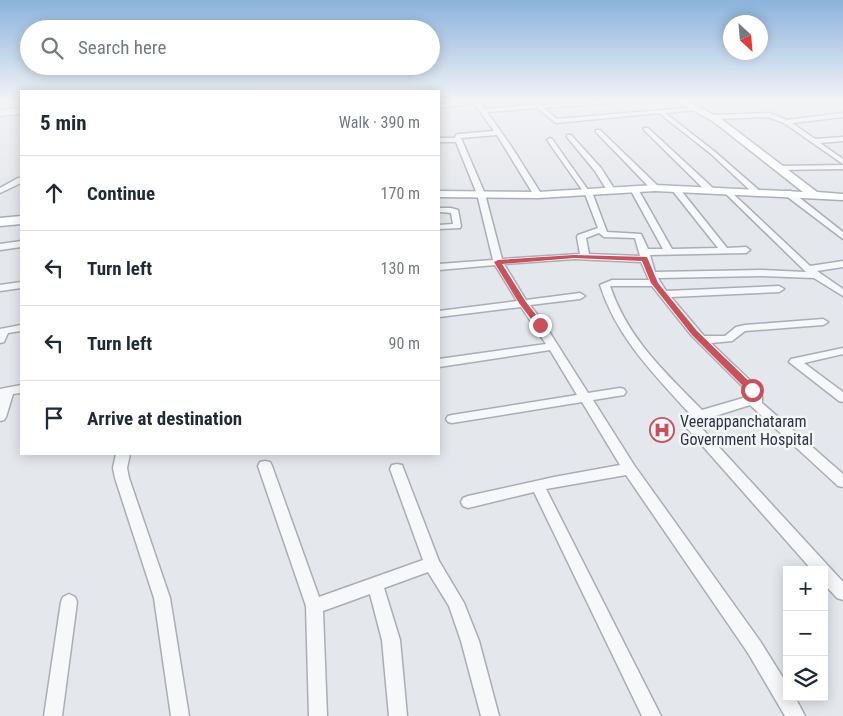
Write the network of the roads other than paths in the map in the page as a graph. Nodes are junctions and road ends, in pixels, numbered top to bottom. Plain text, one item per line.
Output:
1 (480, 134) edge
2 (500, 134) edge
3 (601, 134) edge
4 (652, 134) edge
5 (690, 134) edge
6 (735, 134) edge
7 (804, 134) edge
8 (569, 136) dead end
9 (843, 139) edge
10 (440, 140) edge
11 (458, 140) junction
12 (550, 140) dead end
13 (814, 141) junction
14 (841, 159) edge
15 (843, 167) edge
16 (778, 168) junction
17 (20, 181) edge
18 (20, 187) edge
19 (655, 188) junction
20 (634, 189) junction
21 (2, 190) edge
22 (611, 190) junction
23 (676, 190) junction
24 (711, 191) junction
25 (587, 192) junction
26 (729, 192) junction
27 (757, 192) junction
28 (788, 193) junction
29 (440, 194) edge
30 (481, 194) junction
31 (813, 194) junction
32 (538, 195) junction
33 (843, 197) edge
34 (440, 210) edge
35 (20, 220) edge
36 (0, 222) edge
37 (440, 226) edge
38 (603, 229) junction
39 (843, 236) edge
40 (20, 244) edge
41 (0, 247) edge
42 (724, 250) junction
43 (746, 250) dead end
44 (669, 251) junction
45 (645, 255) junction
46 (585, 257) junction
47 (498, 262) junction
48 (843, 264) edge
49 (440, 267) edge
50 (808, 269) junction
51 (817, 275) junction
52 (653, 279) junction
53 (20, 285) edge
54 (0, 288) edge
55 (779, 289) dead end
56 (843, 293) edge
57 (664, 294) junction
58 (580, 296) dead end
59 (523, 303) junction
60 (440, 314) edge
61 (823, 322) dead end
62 (20, 328) edge
63 (1, 334) edge
64 (701, 339) junction
65 (553, 346) junction
66 (843, 351) edge
67 (440, 362) edge
68 (20, 389) edge
69 (4, 392) edge
70 (620, 392) dead end
71 (586, 398) junction
72 (843, 398) edge
73 (755, 399) junction
74 (700, 416) junction
75 (0, 417) edge
76 (452, 419) dead end
77 (123, 455) edge
78 (265, 466) dead end
79 (397, 469) dead end
80 (629, 469) junction
81 (843, 482) edge
82 (538, 487) junction
83 (468, 502) dead end
84 (432, 564) junction
85 (818, 566) edge
86 (828, 576) edge
87 (376, 584) junction
88 (843, 593) edge
89 (69, 602) dead end
90 (314, 606) junction
91 (53, 716) edge
92 (180, 716) edge
93 (318, 716) edge
94 (398, 716) edge
95 (490, 716) edge
96 (652, 716) edge
97 (796, 716) edge

1 - 11 street
2 - 32 street
3 - 19 street
4 - 24 street
5 - 27 street
6 - 16 street
7 - 13 street
8 - 22 street
9 - 13 street
10 - 11 street
11 - 30 street
12 - 25 street
13 - 14 street
15 - 16 street
16 - 31 street
17 - 21 street
18 - 21 street
19 - 20 street
19 - 23 street
20 - 22 street
20 - 44 street
22 - 25 street
23 - 24 street
23 - 42 street
24 - 26 street
25 - 32 street
25 - 38 street
26 - 27 street
26 - 50 street
27 - 28 street
28 - 31 street
28 - 39 street
29 - 30 street
30 - 32 street
30 - 47 street
31 - 33 street
34 - 37 street
35 - 36 street
38 - 45 street
38 - 46 street
40 - 41 street
42 - 43 street
42 - 44 street
44 - 45 street
45 - 46 street
45 - 52 street
46 - 47 street
47 - 49 street
47 - 59 street
48 - 50 street
50 - 51 street
51 - 52 street
51 - 56 street
52 - 57 street
52 - 74 street
53 - 54 street
55 - 57 street
57 - 64 street
58 - 59 street
59 - 60 street
59 - 65 street
61 - 64 street
62 - 63 street
64 - 73 street
65 - 67 street
65 - 71 street
66 - 72 street
68 - 69 street
69 - 75 street
70 - 71 street
71 - 76 street
71 - 80 street
73 - 74 street
73 - 81 street
74 - 85 street
77 - 92 street
78 - 90 street
79 - 84 street
80 - 82 street
80 - 97 street
82 - 83 street
82 - 96 street
84 - 87 street
84 - 95 street
86 - 88 street
87 - 90 street
87 - 94 street
89 - 91 street
90 - 93 street

